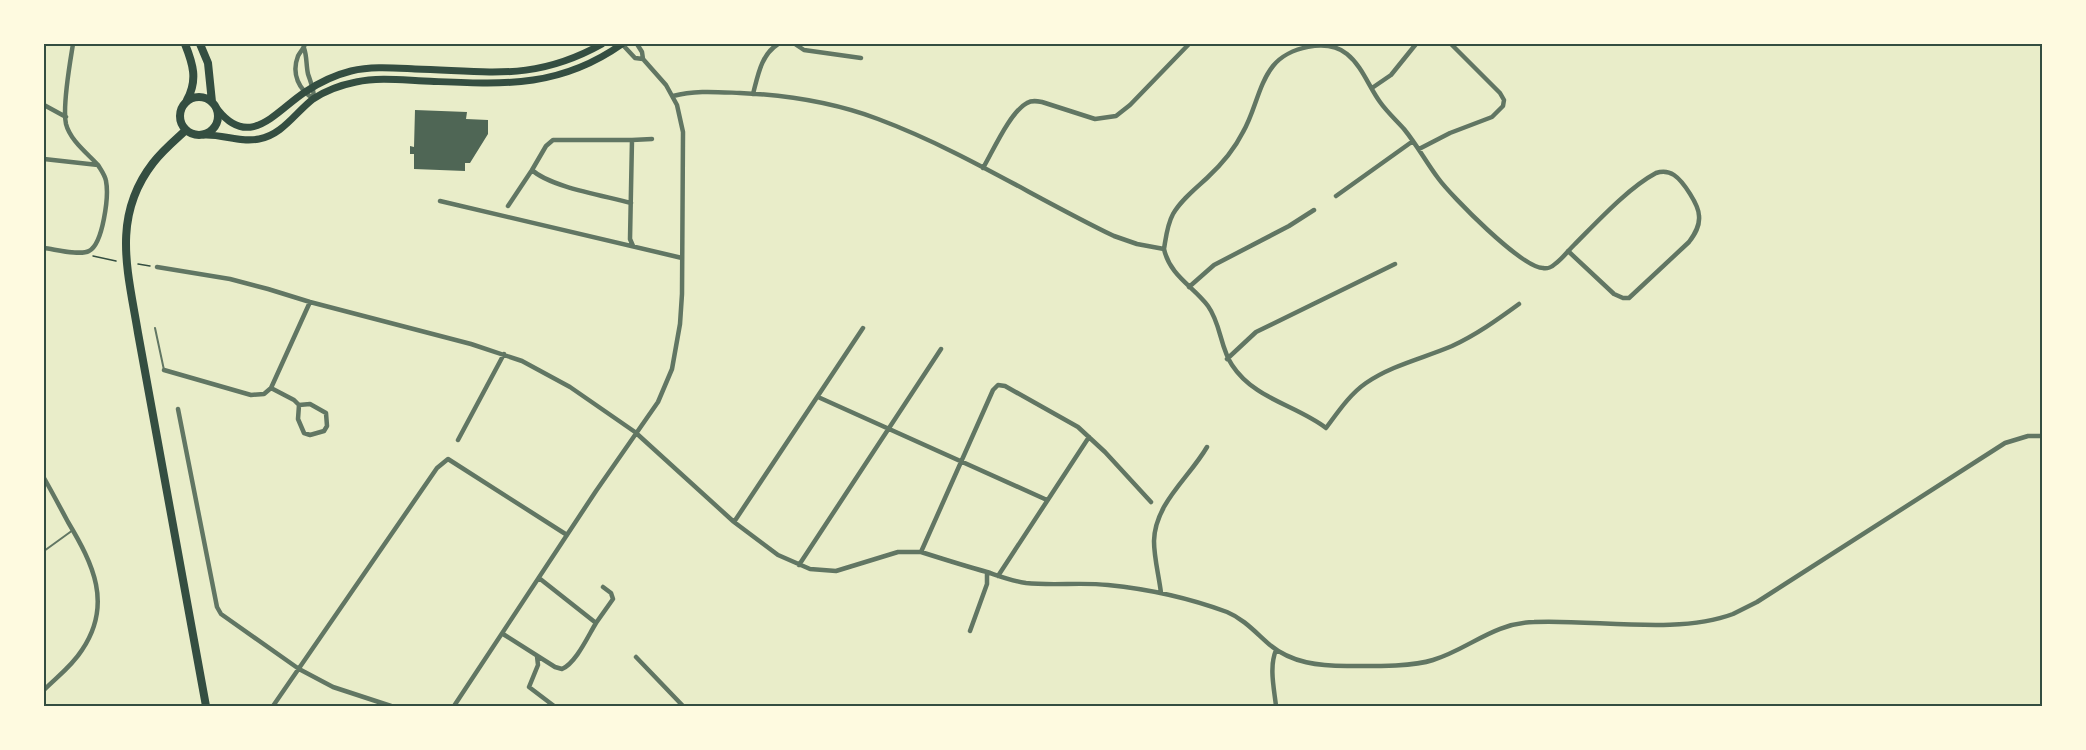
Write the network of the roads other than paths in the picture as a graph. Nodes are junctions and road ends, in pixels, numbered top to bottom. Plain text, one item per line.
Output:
1 (73, 44) edge
2 (185, 44) edge
3 (200, 44) edge
4 (602, 44) edge
5 (622, 44) edge
6 (637, 44) edge
7 (778, 44) edge
8 (795, 44) edge
9 (1189, 44) edge
10 (1416, 44) edge
11 (1451, 44) edge
12 (305, 46) edge
13 (1339, 46) edge
14 (861, 58) dead end
15 (643, 59) junction
16 (314, 86) junction
17 (1372, 88) junction
18 (304, 93) junction
19 (753, 94) junction
20 (673, 96) junction
21 (314, 99) junction
22 (187, 101) junction
23 (212, 102) junction
24 (44, 105) edge
25 (218, 110) junction
26 (66, 117) junction
27 (186, 130) junction
28 (204, 135) junction
29 (652, 139) dead end
30 (632, 140) junction
31 (1413, 141) junction
32 (1419, 149) junction
33 (44, 159) edge
34 (98, 165) junction
35 (983, 168) junction
36 (532, 170) junction
37 (1336, 196) dead end
38 (440, 201) dead end
39 (631, 203) junction
40 (508, 206) dead end
41 (1314, 210) dead end
42 (633, 246) junction
43 (44, 248) edge
44 (1164, 249) junction
45 (1568, 251) junction
46 (682, 258) junction
47 (1395, 264) dead end
48 (157, 267) road end
49 (1189, 287) junction
50 (310, 302) junction
51 (1519, 304) dead end
52 (155, 328) dead end
53 (863, 328) dead end
54 (941, 350) dead end
55 (504, 354) junction
56 (1227, 359) junction
57 (164, 370) joint
58 (271, 387) junction
59 (818, 397) junction
60 (299, 405) junction
61 (178, 409) dead end
62 (888, 429) junction
63 (635, 432) junction
64 (2043, 436) edge
65 (1089, 437) junction
66 (458, 440) dead end
67 (1207, 447) dead end
68 (961, 462) junction
69 (44, 478) edge
70 (1047, 500) junction
71 (1151, 502) dead end
72 (735, 522) junction
73 (73, 530) junction
74 (567, 534) junction
75 (44, 551) edge
76 (921, 552) junction
77 (799, 565) junction
78 (987, 572) junction
79 (999, 576) junction
80 (539, 578) junction
81 (603, 587) dead end
82 (1161, 593) junction
83 (596, 623) junction
84 (969, 631) dead end
85 (503, 633) junction
86 (1276, 650) junction
87 (537, 656) junction
88 (636, 657) dead end
89 (300, 669) junction
90 (44, 690) edge
91 (206, 706) edge
92 (273, 706) edge
93 (391, 706) edge
94 (454, 706) edge
95 (554, 706) edge
96 (683, 706) edge
97 (1276, 706) edge

1 - 26 street
2 - 22 highway
3 - 23 highway
4 - 16 main road
5 - 15 street
5 - 21 main road
6 - 15 street
7 - 19 street
8 - 14 street
9 - 35 street
10 - 17 street
11 - 32 street
12 - 16 street
12 - 18 street
13 - 17 street
13 - 44 street
15 - 20 street
16 - 18 main road
16 - 21 street
17 - 31 street
18 - 21 street
18 - 25 main road
19 - 20 street
19 - 35 street
20 - 46 street
21 - 28 main road
22 - 23 highway
22 - 27 highway
23 - 25 highway
24 - 26 street
25 - 28 highway
26 - 34 street
27 - 28 highway
27 - 91 highway
29 - 30 street
30 - 36 street
30 - 39 street
31 - 32 street
31 - 37 street
32 - 45 street
33 - 34 street
34 - 43 street
35 - 44 street
36 - 39 street
36 - 40 street
38 - 42 street
39 - 42 street
41 - 49 street
42 - 46 street
44 - 49 street
45 - 45 street
46 - 63 street
47 - 56 street
48 - 50 street
49 - 56 street
50 - 55 street
50 - 58 street
51 - 56 street
52 - 57 lane
53 - 59 street
54 - 62 street
55 - 63 street
55 - 66 street
57 - 58 street
58 - 60 street
59 - 62 street
59 - 72 street
60 - 60 street
61 - 89 street
62 - 68 street
62 - 77 street
63 - 72 street
63 - 74 street
64 - 86 street
65 - 68 street
65 - 70 street
65 - 71 street
67 - 82 street
68 - 70 street
68 - 76 street
69 - 73 street
70 - 79 street
72 - 77 street
73 - 75 lane
73 - 90 street
74 - 80 street
74 - 89 street
76 - 77 street
76 - 78 street
78 - 79 street
78 - 84 street
79 - 82 street
80 - 83 street
80 - 85 street
81 - 83 street
82 - 86 street
83 - 87 street
85 - 87 street
85 - 94 street
86 - 97 street
87 - 95 street
88 - 96 street
89 - 92 street
89 - 93 street

